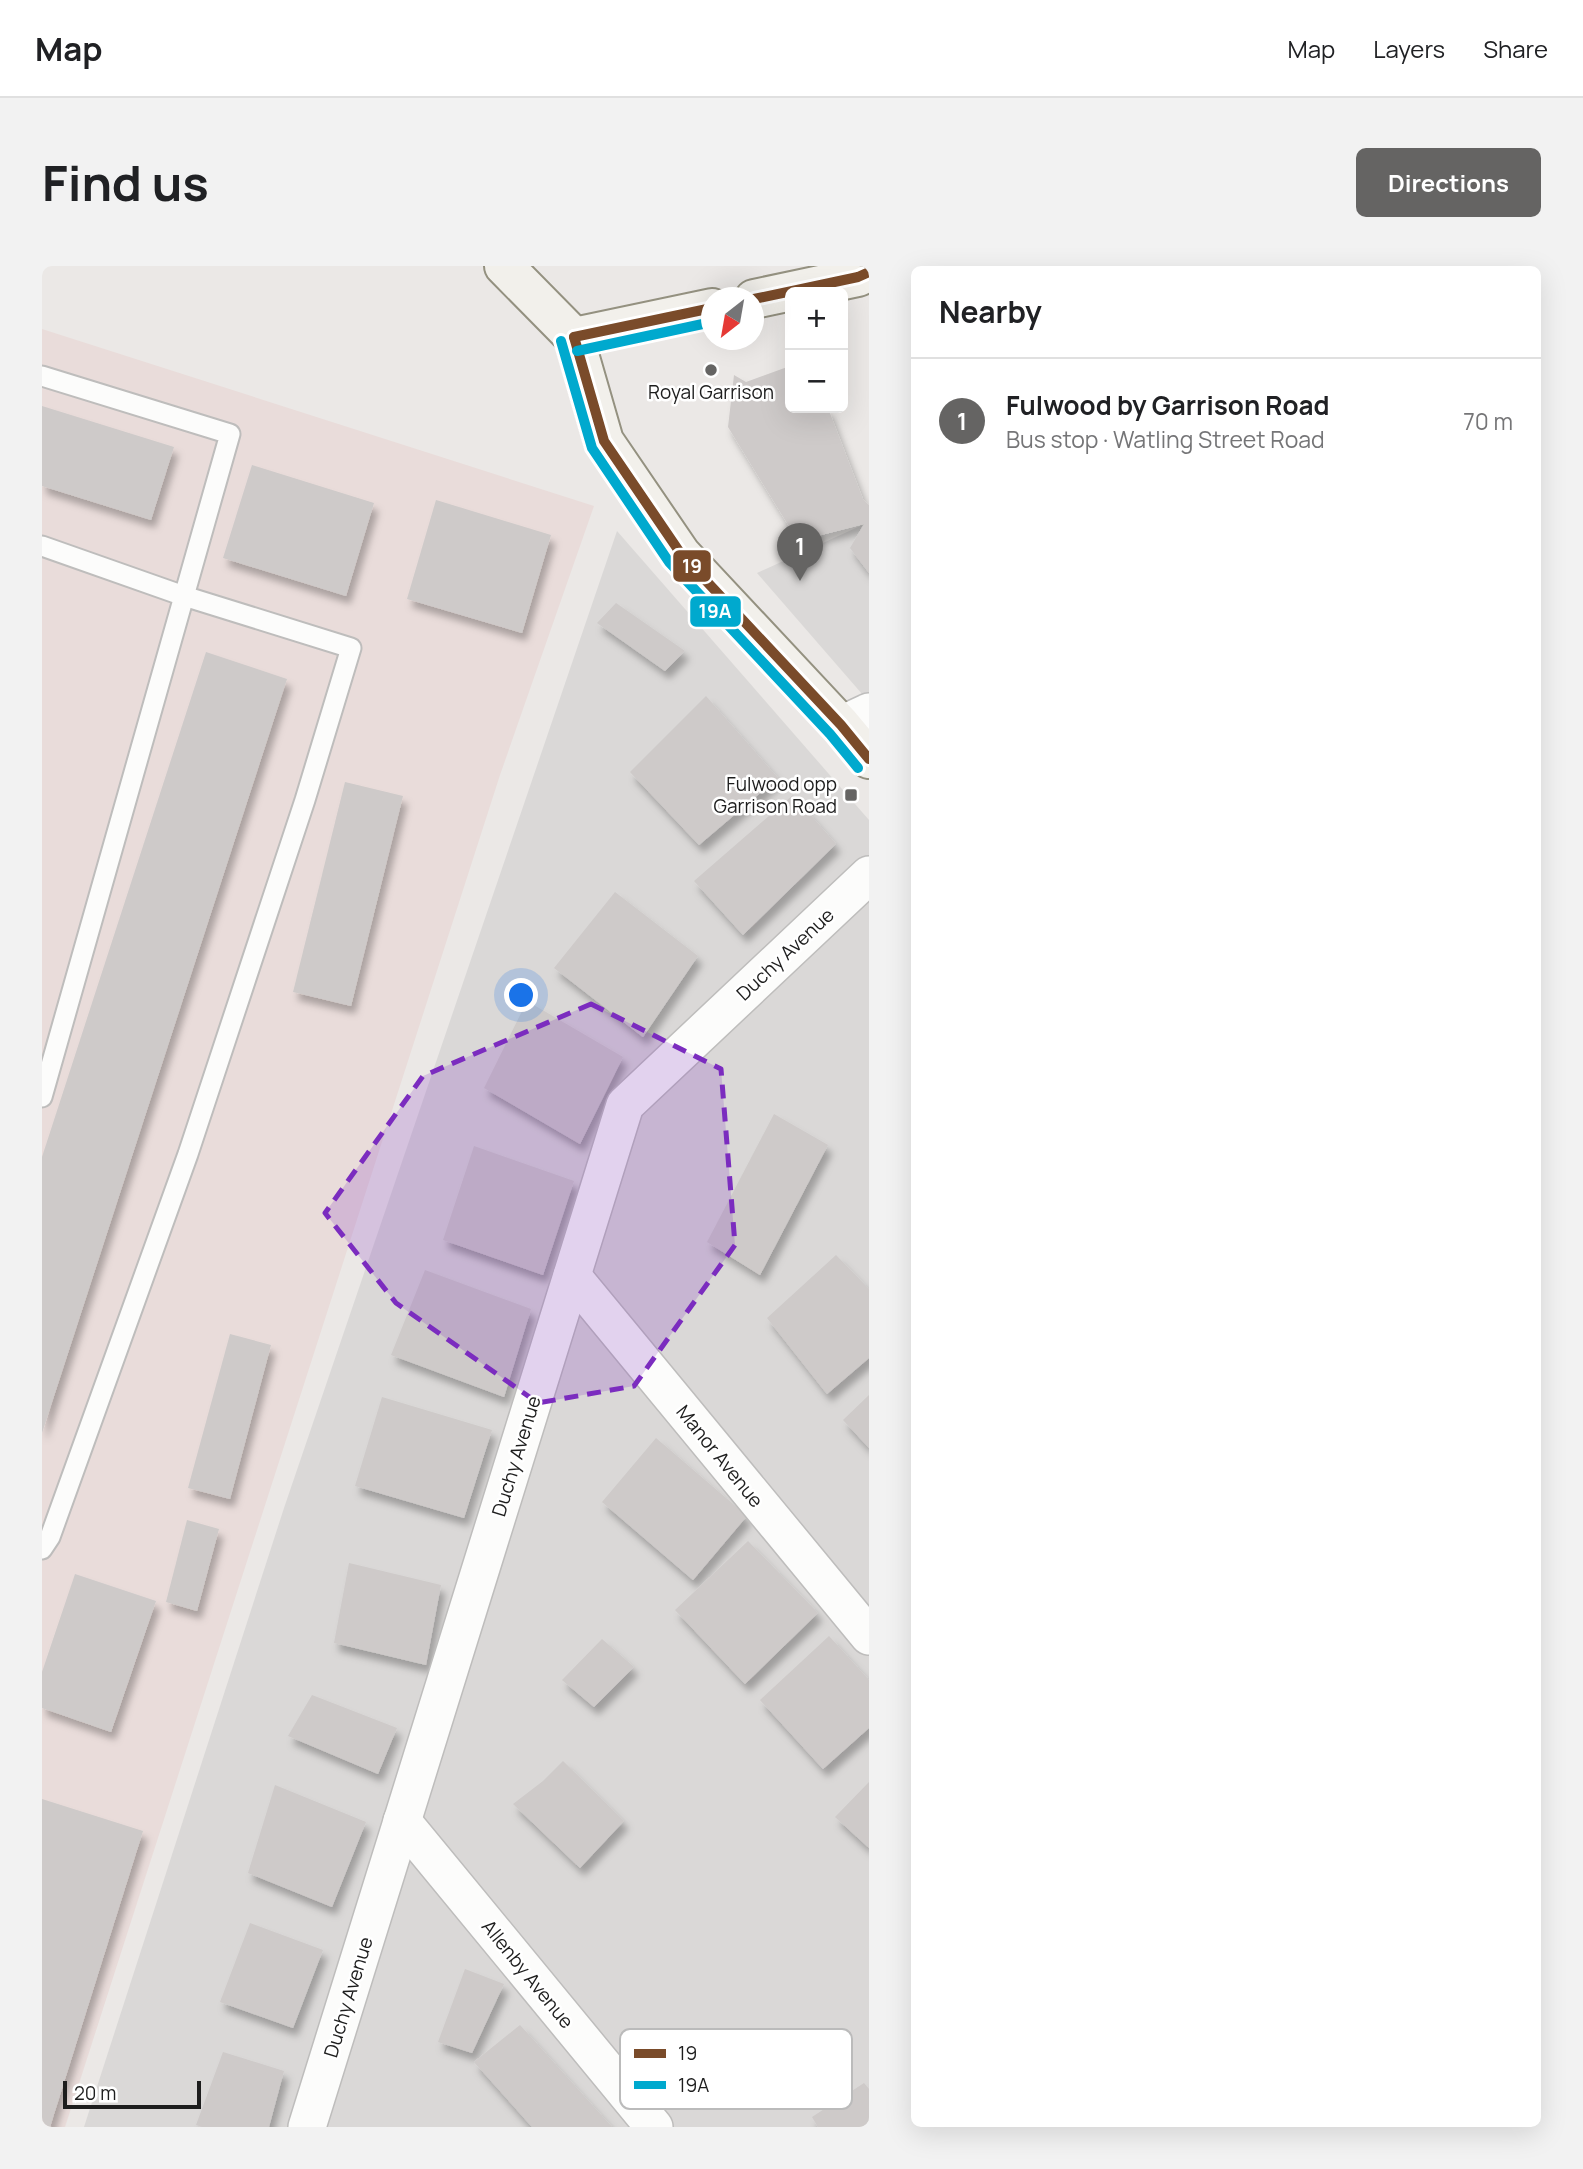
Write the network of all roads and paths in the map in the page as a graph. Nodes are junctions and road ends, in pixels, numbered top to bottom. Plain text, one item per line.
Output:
1 (503, 266) edge
2 (869, 272) edge
3 (764, 297) edge
4 (701, 310) edge
5 (574, 337) junction
6 (42, 376) edge
7 (42, 546) edge
8 (184, 596) junction
9 (855, 719) edge
10 (869, 759) edge
11 (869, 875) edge
12 (42, 1097) edge
13 (572, 1276) junction
14 (42, 1549) edge
15 (869, 1636) edge
16 (402, 1821) junction
17 (620, 2086) edge
18 (639, 2109) edge
19 (307, 2127) edge
20 (654, 2127) edge

1 - 5 main road
2 - 3 main road
4 - 5 main road
5 - 9 main road
6 - 8 lane
7 - 8 lane
8 - 12 lane
8 - 14 lane
9 - 10 main road
11 - 13 street, Duchy Avenue
13 - 15 street, Manor Avenue
13 - 16 street, Duchy Avenue
16 - 17 street, Allenby Avenue
16 - 19 street, Duchy Avenue
18 - 20 street, Allenby Avenue

